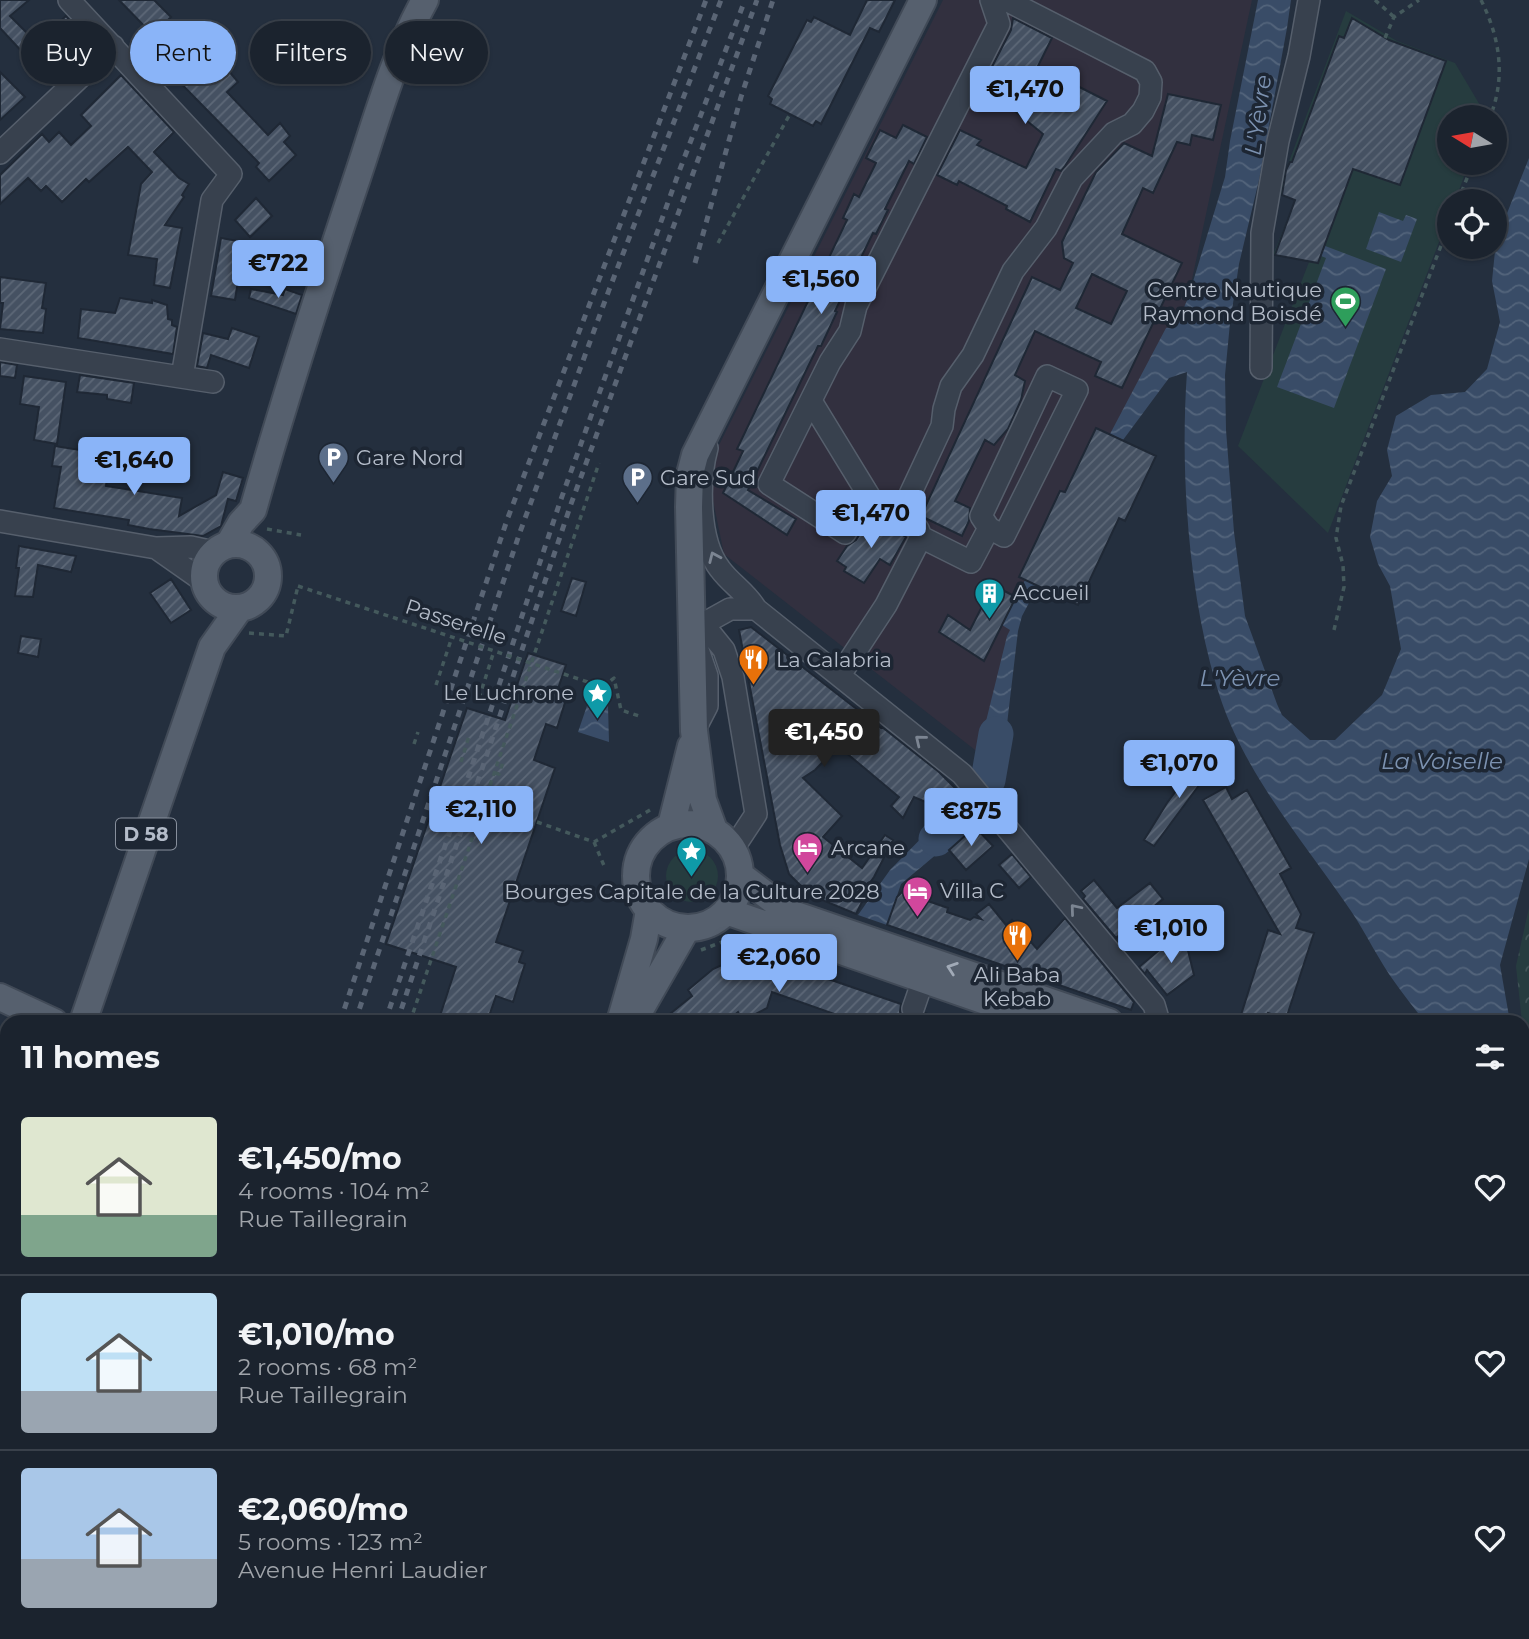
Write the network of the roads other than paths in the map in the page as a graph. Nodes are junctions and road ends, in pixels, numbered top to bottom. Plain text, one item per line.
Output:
1 (69, 0) edge
2 (425, 0) edge
3 (923, 0) edge
4 (991, 0) edge
5 (1006, 0) edge
6 (1308, 0) edge
7 (89, 21) edge
8 (116, 49) edge
9 (73, 84) edge
10 (0, 153) edge
11 (0, 349) edge
12 (1261, 368) dead end
13 (183, 377) junction
14 (213, 382) dead end
15 (811, 401) junction
16 (717, 412) junction
17 (865, 500) dead end
18 (899, 518) junction
19 (0, 522) edge
20 (989, 528) junction
21 (242, 536) junction
22 (921, 537) junction
23 (156, 548) junction
24 (208, 590) junction
25 (239, 609) junction
26 (756, 610) junction
27 (696, 628) junction
28 (212, 648) junction
29 (840, 675) junction
30 (694, 731) junction
31 (663, 817) junction
32 (724, 839) junction
33 (740, 875) junction
34 (649, 910) junction
35 (726, 911) junction
36 (684, 933) junction
37 (923, 980) junction
38 (0, 997) edge
39 (913, 1009) dead end
40 (39, 1015) edge
41 (85, 1015) edge
42 (621, 1015) edge
43 (638, 1015) edge
44 (1026, 1015) edge
45 (1089, 1015) edge
46 (1157, 1015) edge

1 - 7 street
2 - 21 main road
3 - 16 main road
4 - 15 street
5 - 18 street
6 - 12 street
8 - 13 street
9 - 10 street
11 - 13 street
13 - 14 street
15 - 17 street
15 - 18 street
26 -> 16 street
16 - 27 main road
18 - 22 street
19 - 23 street
20 - 20 street
20 - 22 street
21 - 23 street
21 - 24 main road
21 - 25 main road
22 - 29 street
23 - 24 street
24 - 25 main road
24 - 28 main road, D 58
25 - 28 main road, D 58
26 - 27 street
26 - 29 street
27 - 30 main road
27 - 32 street
28 - 41 main road, D 58
46 -> 29 street
30 - 31 main road
30 - 32 main road
31 - 32 main road
31 - 34 main road
32 - 33 main road
33 - 35 main road
45 -> 33 main road
34 - 36 main road
34 - 42 main road
35 - 36 main road
35 - 37 main road
36 - 43 main road
37 - 39 street
37 - 44 main road
38 - 40 main road

